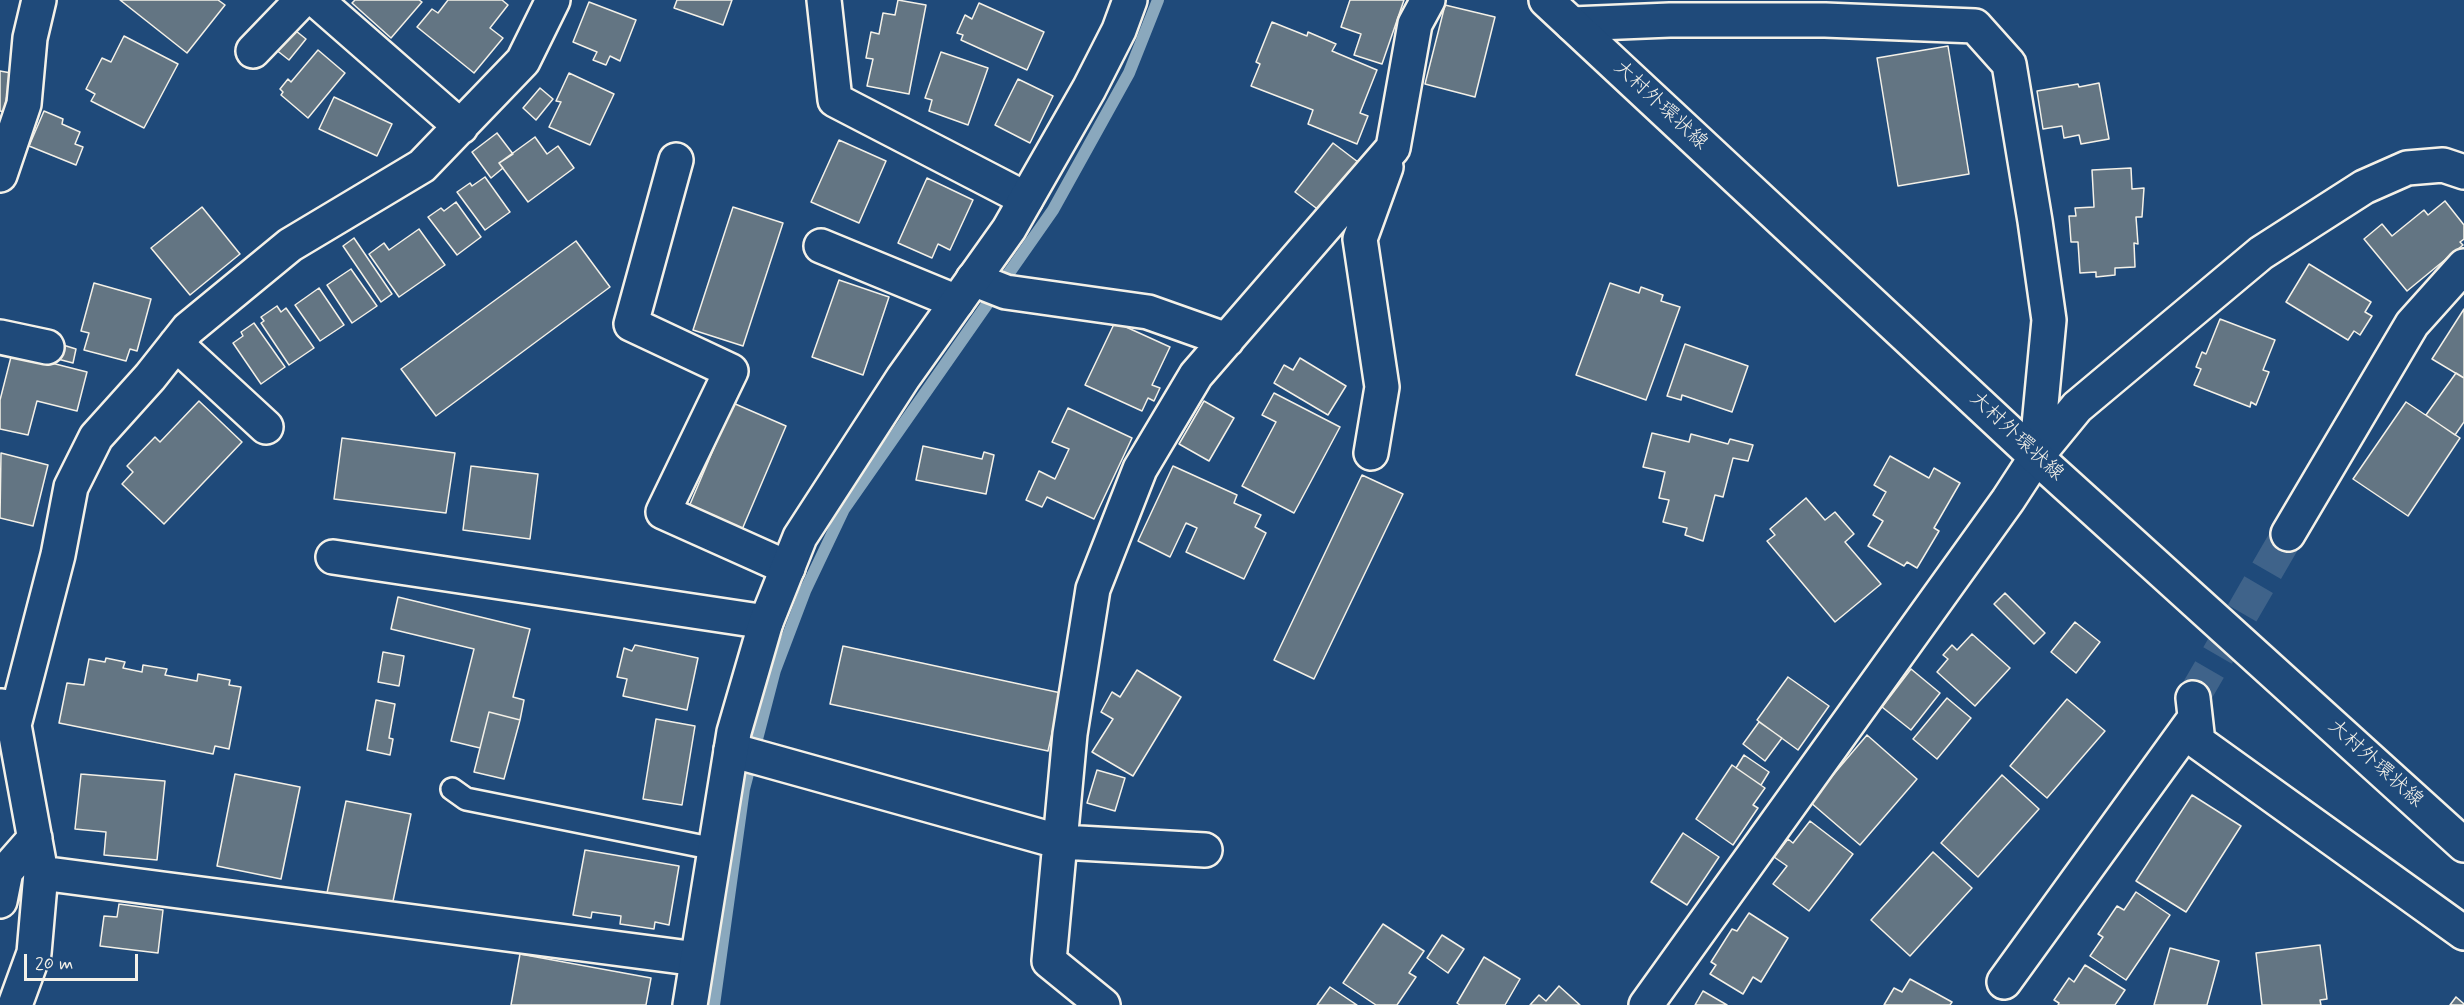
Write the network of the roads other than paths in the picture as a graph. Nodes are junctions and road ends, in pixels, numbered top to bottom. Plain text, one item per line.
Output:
1 (39, 0) edge
2 (302, 0) edge
3 (316, 0) edge
4 (553, 0) edge
5 (824, 0) edge
6 (1130, 0) edge
7 (1428, 0) edge
8 (1546, 0) edge
9 (1974, 13) edge
10 (1572, 24) junction
11 (253, 51) dead end
12 (461, 127) junction
13 (1393, 148) junction
14 (675, 160) dead end
15 (2464, 172) edge
16 (0, 175) edge
17 (1026, 200) junction
18 (821, 246) dead end
19 (2464, 266) edge
20 (978, 288) junction
21 (0, 338) edge
22 (1227, 340) junction
23 (176, 344) junction
24 (47, 347) dead end
25 (266, 427) dead end
26 (1371, 453) dead end
27 (2037, 457) junction
28 (2288, 534) tunnel mouth
29 (333, 556) dead end
30 (788, 568) junction
31 (765, 622) junction
32 (7, 713) edge
33 (732, 751) junction
34 (452, 789) dead end
35 (34, 838) junction
36 (1061, 842) junction
37 (2464, 845) edge
38 (715, 849) junction
39 (1205, 850) dead end
40 (41, 873) junction
41 (0, 901) edge
42 (2464, 933) edge
43 (697, 959) junction
44 (2004, 982) dead end
45 (15, 1005) edge
46 (690, 1005) edge
47 (1103, 1005) edge
48 (1646, 1005) edge

1 - 16 street
2 - 11 street
3 - 12 street
4 - 12 street
5 - 17 street
6 - 17 street
7 - 13 street
8 - 10 street, 大村外環状線
9 - 10 street
9 - 27 street
10 - 27 street, 大村外環状線
12 - 23 street
13 - 22 street
13 - 26 street
14 - 30 street
15 - 27 street
17 - 20 street
18 - 20 street
19 - 28 street
20 - 22 street
20 - 30 street
21 - 24 street
22 - 36 street
23 - 25 street
23 - 32 street
27 - 37 street, 大村外環状線
27 - 48 street
29 - 31 street
30 - 31 street
31 - 33 street
32 - 35 street
33 - 36 street
33 - 38 street
34 - 38 lane
35 - 40 street
35 - 41 street
36 - 39 street
36 - 47 street
38 - 43 street
40 - 43 street
40 - 45 street
42 - 44 street
43 - 46 street

